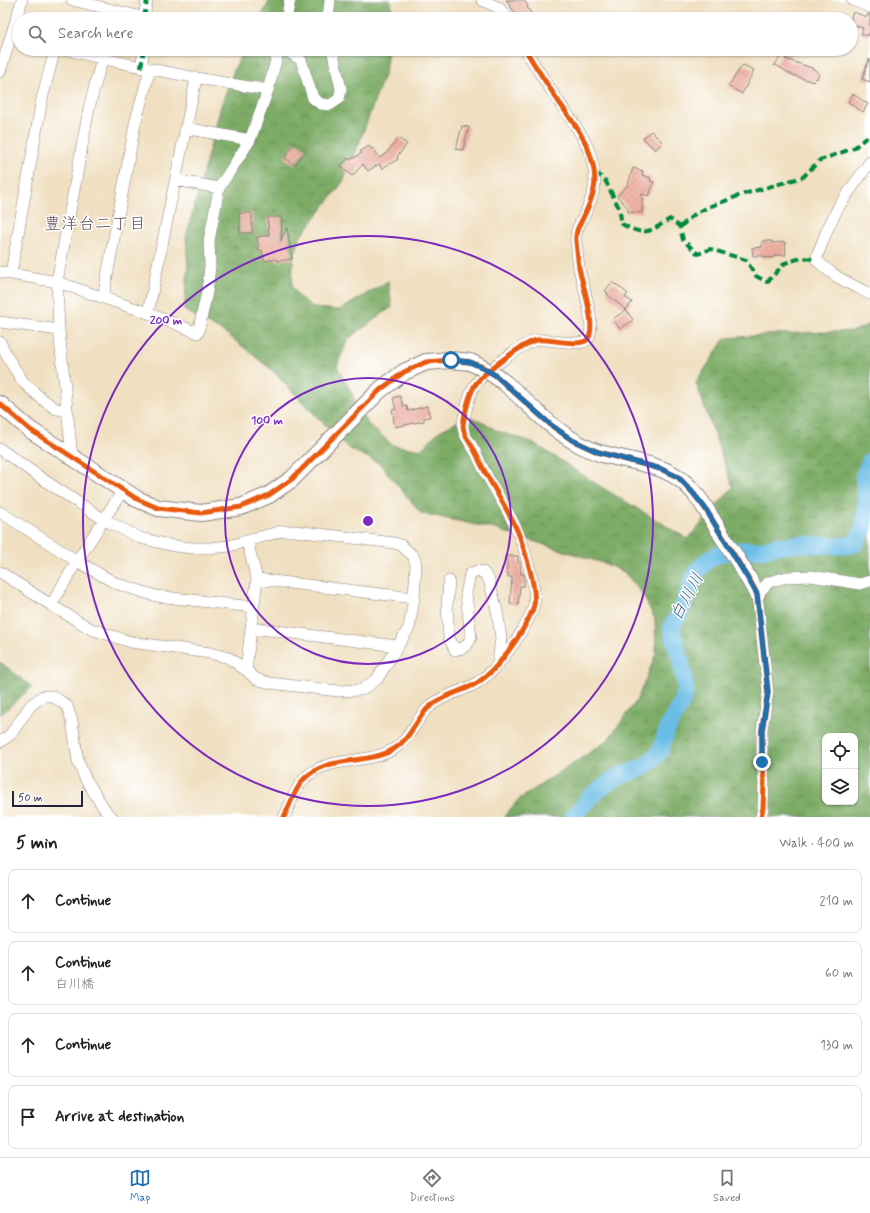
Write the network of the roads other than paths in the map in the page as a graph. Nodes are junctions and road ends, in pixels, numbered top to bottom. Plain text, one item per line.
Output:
1 (22, 0) edge
2 (72, 0) edge
3 (148, 0) edge
4 (290, 0) edge
5 (330, 0) edge
6 (482, 0) edge
7 (852, 0) edge
8 (870, 7) edge
9 (20, 12) edge
10 (122, 12) edge
11 (147, 12) edge
12 (287, 12) edge
13 (329, 12) edge
14 (502, 12) edge
15 (12, 42) edge
16 (53, 56) edge
17 (90, 56) edge
18 (144, 56) edge
19 (277, 56) edge
20 (295, 56) edge
21 (334, 56) edge
22 (529, 56) edge
23 (102, 59) junction
24 (145, 68) junction
25 (0, 72) edge
26 (196, 78) junction
27 (268, 90) junction
28 (185, 128) junction
29 (250, 140) junction
30 (870, 162) edge
31 (175, 180) junction
32 (219, 188) junction
33 (5, 273) edge
34 (57, 282) junction
35 (870, 294) edge
36 (103, 298) junction
37 (148, 313) junction
38 (0, 322) edge
39 (59, 330) junction
40 (0, 342) edge
41 (0, 404) edge
42 (67, 410) junction
43 (0, 449) edge
44 (72, 457) junction
45 (123, 490) junction
46 (0, 512) edge
47 (103, 519) junction
48 (247, 542) junction
49 (77, 561) junction
50 (2, 576) edge
51 (257, 579) junction
52 (449, 581) dead end
53 (870, 581) edge
54 (755, 589) junction
55 (414, 598) junction
56 (51, 605) junction
57 (253, 607) junction
58 (252, 628) junction
59 (397, 646) junction
60 (498, 663) junction
61 (246, 670) junction
62 (0, 742) edge
63 (112, 817) edge
64 (284, 817) edge
65 (761, 817) edge

1 - 9 street
2 - 10 street
3 - 11 street
4 - 12 street
5 - 13 street
6 - 14 street
7 - 8 street
15 - 25 street
16 - 33 street
17 - 23 street
18 - 24 street
19 - 27 street
20 - 21 street
22 - 60 street
23 - 24 street
23 - 34 street
24 - 26 street
24 - 36 street
26 - 27 street
26 - 28 street
27 - 29 street
28 - 29 street
28 - 31 street
29 - 32 street
30 - 35 street
31 - 32 street
31 - 37 street
32 - 37 street
33 - 34 street
34 - 36 street
34 - 39 street
36 - 37 street
38 - 39 street
39 - 42 street
40 - 42 street
41 - 44 street
42 - 44 street
43 - 47 street
44 - 45 street
45 - 47 street
45 - 54 street, bridge
46 - 49 street
47 - 48 street
47 - 49 street
48 - 51 street
48 - 55 street
49 - 56 street
49 - 57 street
50 - 56 street
51 - 55 street
51 - 57 street
52 - 60 street
53 - 54 street
54 - 65 street
55 - 59 street
56 - 61 street
57 - 58 street
58 - 59 street
58 - 61 street
59 - 61 street
60 - 64 street
62 - 63 street

